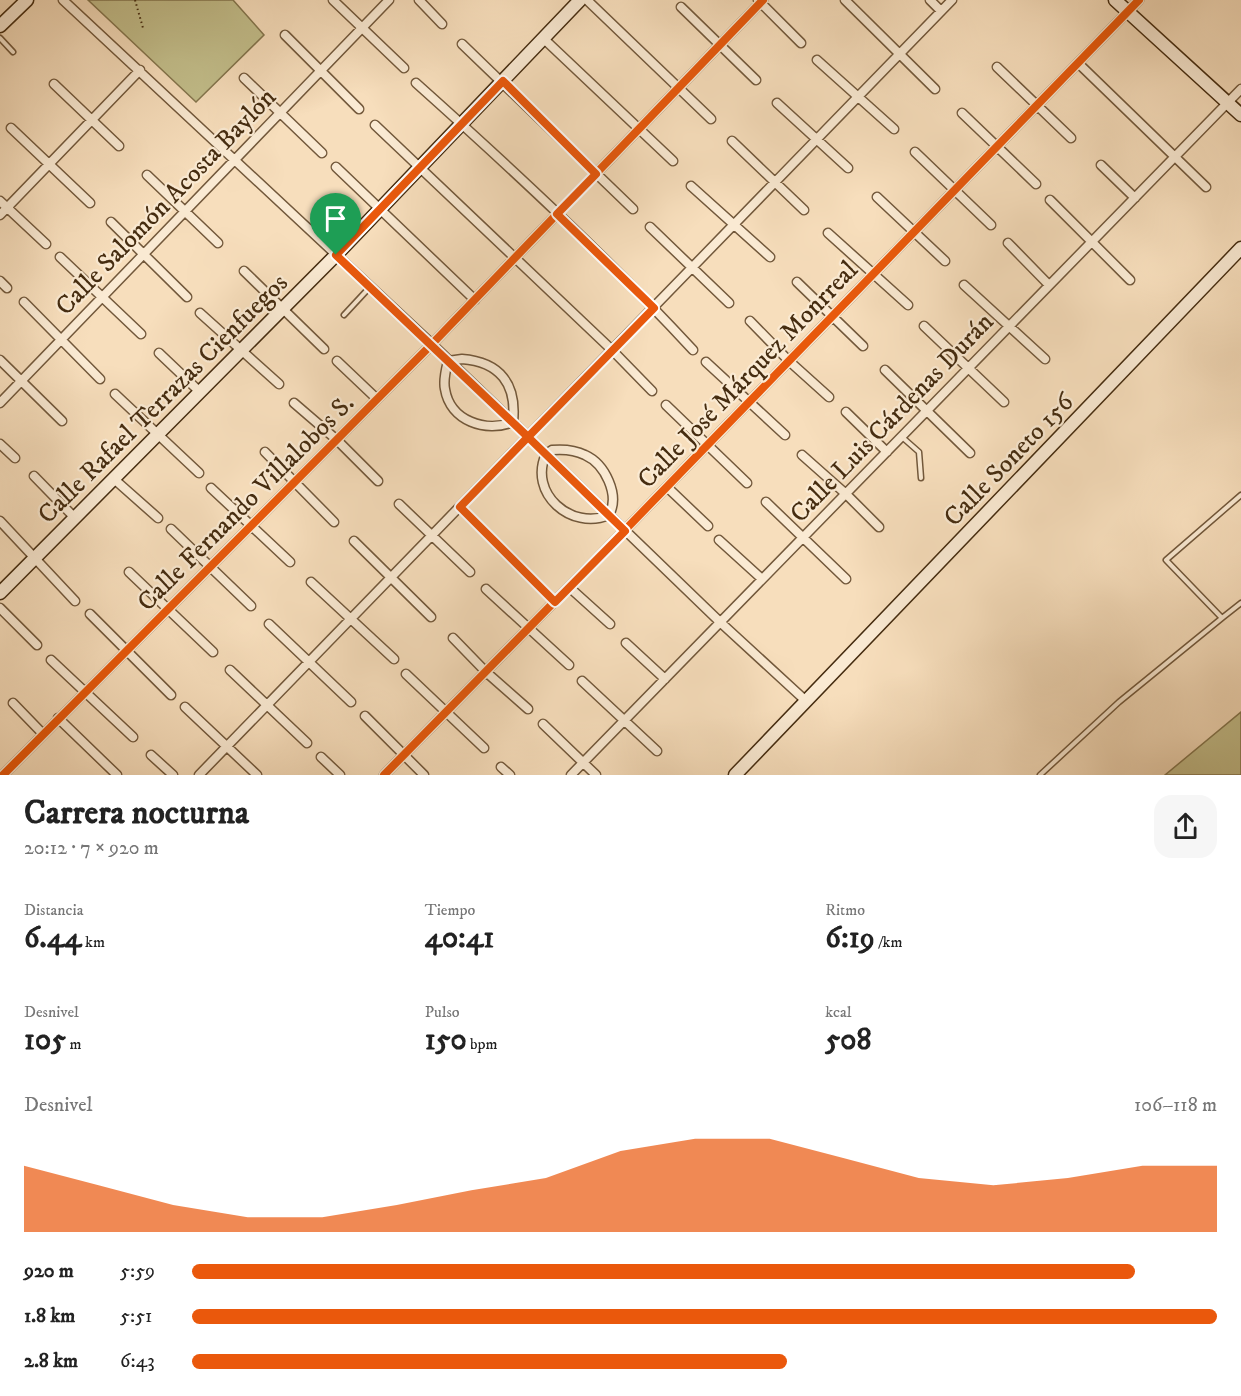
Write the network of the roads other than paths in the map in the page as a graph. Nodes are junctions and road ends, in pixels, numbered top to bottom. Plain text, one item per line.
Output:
1 (27, 0) edge
2 (63, 0) edge
3 (333, 0) edge
4 (389, 0) edge
5 (419, 0) edge
6 (580, 0) edge
7 (587, 0) edge
8 (845, 0) edge
9 (930, 0) edge
10 (952, 0) edge
11 (1115, 0) edge
12 (1138, 0) edge
13 (760, 1) edge
14 (681, 8) dead end
15 (941, 11) junction
16 (1127, 12) junction
17 (442, 24) dead end
18 (0, 26) edge
19 (361, 29) junction
20 (285, 34) dead end
21 (0, 38) edge
22 (544, 39) junction
23 (801, 43) dead end
24 (462, 44) dead end
25 (719, 46) junction
26 (13, 52) dead end
27 (899, 54) junction
28 (817, 60) dead end
29 (1078, 63) junction
30 (997, 67) dead end
31 (404, 68) dead end
32 (140, 70) junction
33 (321, 71) junction
34 (244, 78) dead end
35 (756, 80) dead end
36 (503, 81) junction
37 (416, 83) dead end
38 (54, 84) dead end
39 (678, 88) junction
40 (935, 89) dead end
41 (1241, 89) edge
42 (858, 97) junction
43 (777, 103) dead end
44 (1228, 103) junction
45 (1036, 106) junction
46 (359, 109) dead end
47 (280, 113) junction
48 (962, 113) dead end
49 (1241, 115) edge
50 (711, 119) dead end
51 (92, 120) junction
52 (462, 124) junction
53 (375, 125) dead end
54 (11, 128) dead end
55 (640, 128) junction
56 (894, 129) dead end
57 (1071, 138) dead end
58 (817, 139) junction
59 (732, 141) dead end
60 (119, 146) dead end
61 (996, 148) junction
62 (915, 152) dead end
63 (322, 153) dead end
64 (1176, 156) junction
65 (235, 160) junction
66 (673, 161) dead end
67 (50, 164) junction
68 (1101, 165) dead end
69 (421, 166) junction
70 (336, 167) dead end
71 (848, 168) dead end
72 (596, 174) junction
73 (147, 175) dead end
74 (775, 182) junction
75 (1036, 184) dead end
76 (691, 186) dead end
77 (1206, 187) dead end
78 (955, 190) junction
79 (877, 197) dead end
80 (1135, 198) junction
81 (1050, 200) dead end
82 (0, 201) edge
83 (90, 202) dead end
84 (7, 208) junction
85 (380, 208) junction
86 (633, 209) dead end
87 (804, 210) dead end
88 (183, 212) junction
89 (557, 214) junction
90 (0, 215) edge
91 (111, 222) dead end
92 (734, 224) junction
93 (991, 225) dead end
94 (650, 227) dead end
95 (914, 232) junction
96 (828, 233) dead end
97 (1092, 242) junction
98 (218, 243) dead end
99 (1008, 243) dead end
100 (46, 244) dead end
101 (1241, 248) edge
102 (143, 254) junction
103 (336, 255) junction
104 (60, 257) dead end
105 (770, 257) dead end
106 (515, 258) junction
107 (945, 261) dead end
108 (692, 268) junction
109 (244, 271) dead end
110 (874, 274) junction
111 (1130, 280) dead end
112 (796, 282) dead end
113 (964, 285) dead end
114 (1049, 285) junction
115 (371, 287) junction
116 (104, 296) junction
117 (187, 297) dead end
118 (475, 300) junction
119 (24, 302) dead end
120 (729, 303) dead end
121 (908, 305) dead end
122 (282, 308) junction
123 (654, 308) junction
124 (200, 313) dead end
125 (344, 315) dead end
126 (831, 317) junction
127 (750, 321) dead end
128 (1010, 325) junction
129 (924, 326) dead end
130 (141, 334) dead end
131 (62, 339) junction
132 (432, 345) junction
133 (863, 346) dead end
134 (241, 350) junction
135 (324, 350) dead end
136 (612, 350) junction
137 (693, 350) dead end
138 (159, 353) dead end
139 (1045, 359) dead end
140 (0, 360) edge
141 (337, 361) dead end
142 (448, 361) junction
143 (789, 361) junction
144 (706, 362) dead end
145 (969, 368) junction
146 (885, 370) dead end
147 (100, 379) dead end
148 (22, 381) junction
149 (279, 384) dead end
150 (652, 391) dead end
151 (200, 392) junction
152 (115, 394) dead end
153 (829, 397) dead end
154 (377, 399) junction
155 (750, 401) junction
156 (1004, 402) dead end
157 (0, 403) edge
158 (294, 403) dead end
159 (666, 405) dead end
160 (928, 410) junction
161 (846, 412) dead end
162 (62, 420) dead end
163 (513, 422) junction
164 (158, 435) junction
165 (785, 435) dead end
166 (528, 437) junction
167 (902, 437) junction
168 (337, 440) junction
169 (0, 444) edge
170 (708, 445) junction
171 (265, 452) dead end
172 (887, 452) junction
173 (970, 453) dead end
174 (546, 454) junction
175 (802, 455) dead end
176 (15, 458) dead end
177 (198, 473) dead end
178 (34, 476) dead end
179 (114, 478) junction
180 (921, 478) dead end
181 (378, 481) dead end
182 (295, 482) junction
183 (747, 483) dead end
184 (667, 487) junction
185 (211, 488) dead end
186 (846, 494) junction
187 (1241, 495) edge
188 (766, 502) dead end
189 (399, 504) dead end
190 (460, 507) junction
191 (609, 515) junction
192 (75, 518) junction
193 (158, 518) dead end
194 (0, 521) edge
195 (334, 522) dead end
196 (252, 525) junction
197 (708, 526) dead end
198 (879, 527) dead end
199 (171, 529) dead end
200 (625, 531) junction
201 (432, 535) junction
202 (804, 537) junction
203 (719, 540) dead end
204 (354, 541) dead end
205 (36, 558) junction
206 (290, 562) dead end
207 (210, 566) junction
208 (129, 572) dead end
209 (470, 572) dead end
210 (392, 577) junction
211 (762, 579) junction
212 (846, 579) dead end
213 (311, 582) dead end
214 (570, 587) junction
215 (486, 589) dead end
216 (0, 593) edge
217 (75, 600) dead end
218 (555, 602) junction
219 (1241, 603) edge
220 (251, 606) dead end
221 (0, 608) edge
222 (167, 609) junction
223 (90, 614) dead end
224 (430, 617) dead end
225 (1222, 618) junction
226 (351, 619) junction
227 (720, 622) junction
228 (270, 624) dead end
229 (610, 624) dead end
230 (528, 629) junction
231 (453, 638) dead end
232 (626, 643) dead end
233 (37, 645) dead end
234 (126, 650) junction
235 (213, 652) dead end
236 (394, 659) dead end
237 (51, 660) dead end
238 (308, 663) junction
239 (569, 665) dead end
240 (230, 670) dead end
241 (486, 672) junction
242 (406, 674) dead end
243 (665, 679) junction
244 (582, 681) dead end
245 (84, 692) junction
246 (171, 695) dead end
247 (807, 701) junction
248 (351, 702) dead end
249 (13, 703) dead end
250 (266, 706) junction
251 (185, 707) dead end
252 (528, 709) dead end
253 (445, 713) junction
254 (365, 716) dead end
255 (58, 718) junction
256 (624, 720) junction
257 (543, 724) dead end
258 (43, 734) junction
259 (132, 737) dead end
260 (308, 743) dead end
261 (226, 747) junction
262 (483, 748) dead end
263 (657, 751) dead end
264 (151, 755) dead end
265 (403, 756) junction
266 (321, 757) dead end
267 (583, 763) junction
268 (501, 766) dead end
269 (1, 775) edge
270 (117, 775) edge
271 (173, 775) edge
272 (199, 775) edge
273 (257, 775) edge
274 (340, 775) edge
275 (384, 775) edge
276 (424, 775) edge
277 (510, 775) edge
278 (571, 775) edge
279 (596, 775) edge
280 (735, 775) edge
281 (1040, 775) edge

1 - 18 street
2 - 32 street
3 - 19 street
4 - 19 street, Calle Salomón Acosta Baylón
5 - 17 street
6 - 22 street, Calle Rafael Terrazas Cienfuegos
7 - 39 street
8 - 27 street
9 - 15 street
10 - 15 street
11 - 16 street
12 - 16 street, Calle José Márquez Monrreal
13 - 23 street
13 - 25 street, Calle Fernando Villalobos S.
14 - 25 street
15 - 27 street
16 - 29 street, Calle José Márquez Monrreal
16 - 44 street
19 - 31 street
19 - 33 street, Calle Salomón Acosta Baylón
20 - 33 street
21 - 26 lane
22 - 36 street, Calle Rafael Terrazas Cienfuegos
22 - 55 street
24 - 36 street
25 - 35 street
25 - 39 street, Calle Fernando Villalobos S.
27 - 40 street
27 - 42 street
28 - 42 street
29 - 45 street, Calle José Márquez Monrreal
29 - 64 street
30 - 45 street
32 - 51 street
32 - 65 street
33 - 46 street
33 - 47 street, Calle Salomón Acosta Baylón
34 - 47 street
36 - 52 street, Calle Rafael Terrazas Cienfuegos
36 - 72 street
37 - 52 street
38 - 51 street
39 - 50 street
39 - 55 street, Calle Fernando Villalobos S.
41 - 44 street, Calle Luis Cárdenas Durán
42 - 56 street
42 - 58 street
43 - 58 street
44 - 49 street
44 - 64 street, Calle Luis Cárdenas Durán
45 - 57 street
45 - 61 street, Calle José Márquez Monrreal
47 - 63 street
47 - 65 street, Calle Salomón Acosta Baylón
48 - 61 street
51 - 60 street
51 - 67 street
52 - 69 street, Calle Rafael Terrazas Cienfuegos
52 - 89 street
53 - 69 street
54 - 67 street
55 - 66 street
55 - 72 street, Calle Fernando Villalobos S.
58 - 71 street
58 - 74 street
59 - 74 street
61 - 75 street
61 - 78 street, Calle José Márquez Monrreal
62 - 78 street
64 - 77 street
64 - 80 street, Calle Luis Cárdenas Durán
65 - 88 street, Calle Salomón Acosta Baylón
65 - 103 street
67 - 83 street
67 - 84 street
68 - 80 street
69 - 85 street, Calle Rafael Terrazas Cienfuegos
69 - 106 street
70 - 85 street
72 - 86 street
72 - 89 street, Calle Fernando Villalobos S.
73 - 88 street
74 - 87 street
74 - 92 street
76 - 92 street
78 - 93 street
78 - 95 street, Calle José Márquez Monrreal
79 - 95 street
80 - 97 street, Calle Luis Cárdenas Durán
81 - 97 street
82 - 84 street
84 - 90 street
84 - 100 street
85 - 103 street, Calle Rafael Terrazas Cienfuegos
85 - 118 street
88 - 98 street
88 - 102 street, Calle Salomón Acosta Baylón
89 - 106 street, Calle Fernando Villalobos S.
89 - 123 street
91 - 102 street
92 - 105 street
92 - 108 street
94 - 108 street
95 - 107 street
95 - 110 street, Calle José Márquez Monrreal
96 - 110 street
97 - 111 street
97 - 114 street, Calle Luis Cárdenas Durán
99 - 114 street
101 - 247 street, Calle Soneto 156
102 - 116 street, Calle Salomón Acosta Baylón
102 - 117 street
103 - 115 street
103 - 122 street, Calle Rafael Terrazas Cienfuegos
104 - 116 street
106 - 118 street, Calle Fernando Villalobos S.
106 - 136 street
108 - 120 street
108 - 123 street
109 - 122 street
110 - 121 street
110 - 126 street, Calle José Márquez Monrreal
112 - 126 street
113 - 128 street
114 - 128 street, Calle Luis Cárdenas Durán
115 - 125 lane
115 - 132 street
116 - 130 street
116 - 131 street, Calle Salomón Acosta Baylón
118 - 132 street, Calle Fernando Villalobos S.
119 - 131 street
122 - 134 street, Calle Rafael Terrazas Cienfuegos
122 - 135 street
123 - 136 street
123 - 137 street
124 - 134 street
126 - 133 street
126 - 143 street, Calle José Márquez Monrreal
127 - 143 street
128 - 139 street
128 - 145 street, Calle Luis Cárdenas Durán
129 - 145 street
131 - 147 street
131 - 148 street, Calle Salomón Acosta Baylón
132 - 142 street
132 - 154 street, Calle Fernando Villalobos S.
134 - 149 street
134 - 151 street, Calle Rafael Terrazas Cienfuegos
136 - 150 street
136 - 166 street
138 - 151 street
140 - 148 street
141 - 154 street
142 - 163 street
142 - 163 street
142 - 163 street
143 - 153 street
143 - 155 street, Calle José Márquez Monrreal
144 - 155 street
145 - 156 street
145 - 160 street, Calle Luis Cárdenas Durán
146 - 160 street
148 - 157 street, Calle Salomón Acosta Baylón
148 - 162 street
151 - 164 street, Calle Rafael Terrazas Cienfuegos
152 - 164 street
154 - 168 street, Calle Fernando Villalobos S.
155 - 165 street
155 - 170 street, Calle José Márquez Monrreal
158 - 168 street
159 - 170 street
160 - 167 street, Calle Luis Cárdenas Durán
160 - 173 street
161 - 172 street
163 - 166 street
164 - 177 street
164 - 179 street, Calle Rafael Terrazas Cienfuegos
166 - 174 street
166 - 190 street
167 - 172 street, Calle Luis Cárdenas Durán
167 - 180 lane
168 - 181 street
168 - 182 street, Calle Fernando Villalobos S.
169 - 176 street
170 - 183 street
170 - 184 street, Calle José Márquez Monrreal
171 - 182 street
172 - 186 street, Calle Luis Cárdenas Durán
174 - 191 street
174 - 191 street
174 - 191 street
175 - 186 street
178 - 192 street
179 - 192 street, Calle Rafael Terrazas Cienfuegos
179 - 193 street
182 - 195 street
182 - 196 street, Calle Fernando Villalobos S.
184 - 197 street
184 - 200 street, Calle José Márquez Monrreal
185 - 196 street
186 - 198 street
186 - 202 street, Calle Luis Cárdenas Durán
187 - 225 lane
188 - 202 street
189 - 201 street
190 - 201 street
190 - 218 street
191 - 200 street
192 - 205 street, Calle Rafael Terrazas Cienfuegos
194 - 205 street
196 - 206 street
196 - 207 street, Calle Fernando Villalobos S.
199 - 207 street
200 - 214 street, Calle José Márquez Monrreal
200 - 227 street
201 - 209 street
201 - 210 street
202 - 211 street, Calle Luis Cárdenas Durán
202 - 212 street
203 - 211 street
204 - 210 street
205 - 216 street, Calle Rafael Terrazas Cienfuegos
205 - 217 street
207 - 220 street
207 - 222 street, Calle Fernando Villalobos S.
208 - 222 street
210 - 224 street
210 - 226 street
211 - 227 street, Calle Luis Cárdenas Durán
213 - 226 street
214 - 218 street, Calle José Márquez Monrreal
214 - 229 street
215 - 230 street
218 - 230 street, Calle José Márquez Monrreal
219 - 225 lane
221 - 233 street
222 - 234 street, Calle Fernando Villalobos S.
222 - 235 street
223 - 234 street
225 - 281 lane
226 - 236 street
226 - 238 street
227 - 243 street, Calle Luis Cárdenas Durán
227 - 247 street
228 - 238 street
230 - 239 street
230 - 241 street, Calle José Márquez Monrreal
231 - 241 street
232 - 243 street
234 - 245 street, Calle Fernando Villalobos S.
234 - 246 street
237 - 245 street
238 - 248 street
238 - 250 street
240 - 250 street
241 - 252 street
241 - 253 street, Calle José Márquez Monrreal
242 - 253 street
243 - 256 street, Calle Luis Cárdenas Durán
244 - 256 street
245 - 255 street, Calle Fernando Villalobos S.
245 - 259 street
247 - 280 street, Calle Soneto 156
249 - 258 street
250 - 260 street
250 - 261 street
251 - 261 street
253 - 262 street
253 - 265 street, Calle José Márquez Monrreal
254 - 265 street
255 - 258 street, Calle Fernando Villalobos S.
255 - 270 street
256 - 263 street
256 - 267 street, Calle Luis Cárdenas Durán
257 - 267 street
258 - 269 street, Calle Fernando Villalobos S.
261 - 272 street
261 - 273 street
264 - 271 street
265 - 275 street, Calle José Márquez Monrreal
265 - 276 street
266 - 274 street
267 - 278 street, Calle Luis Cárdenas Durán
267 - 279 street
268 - 277 street

